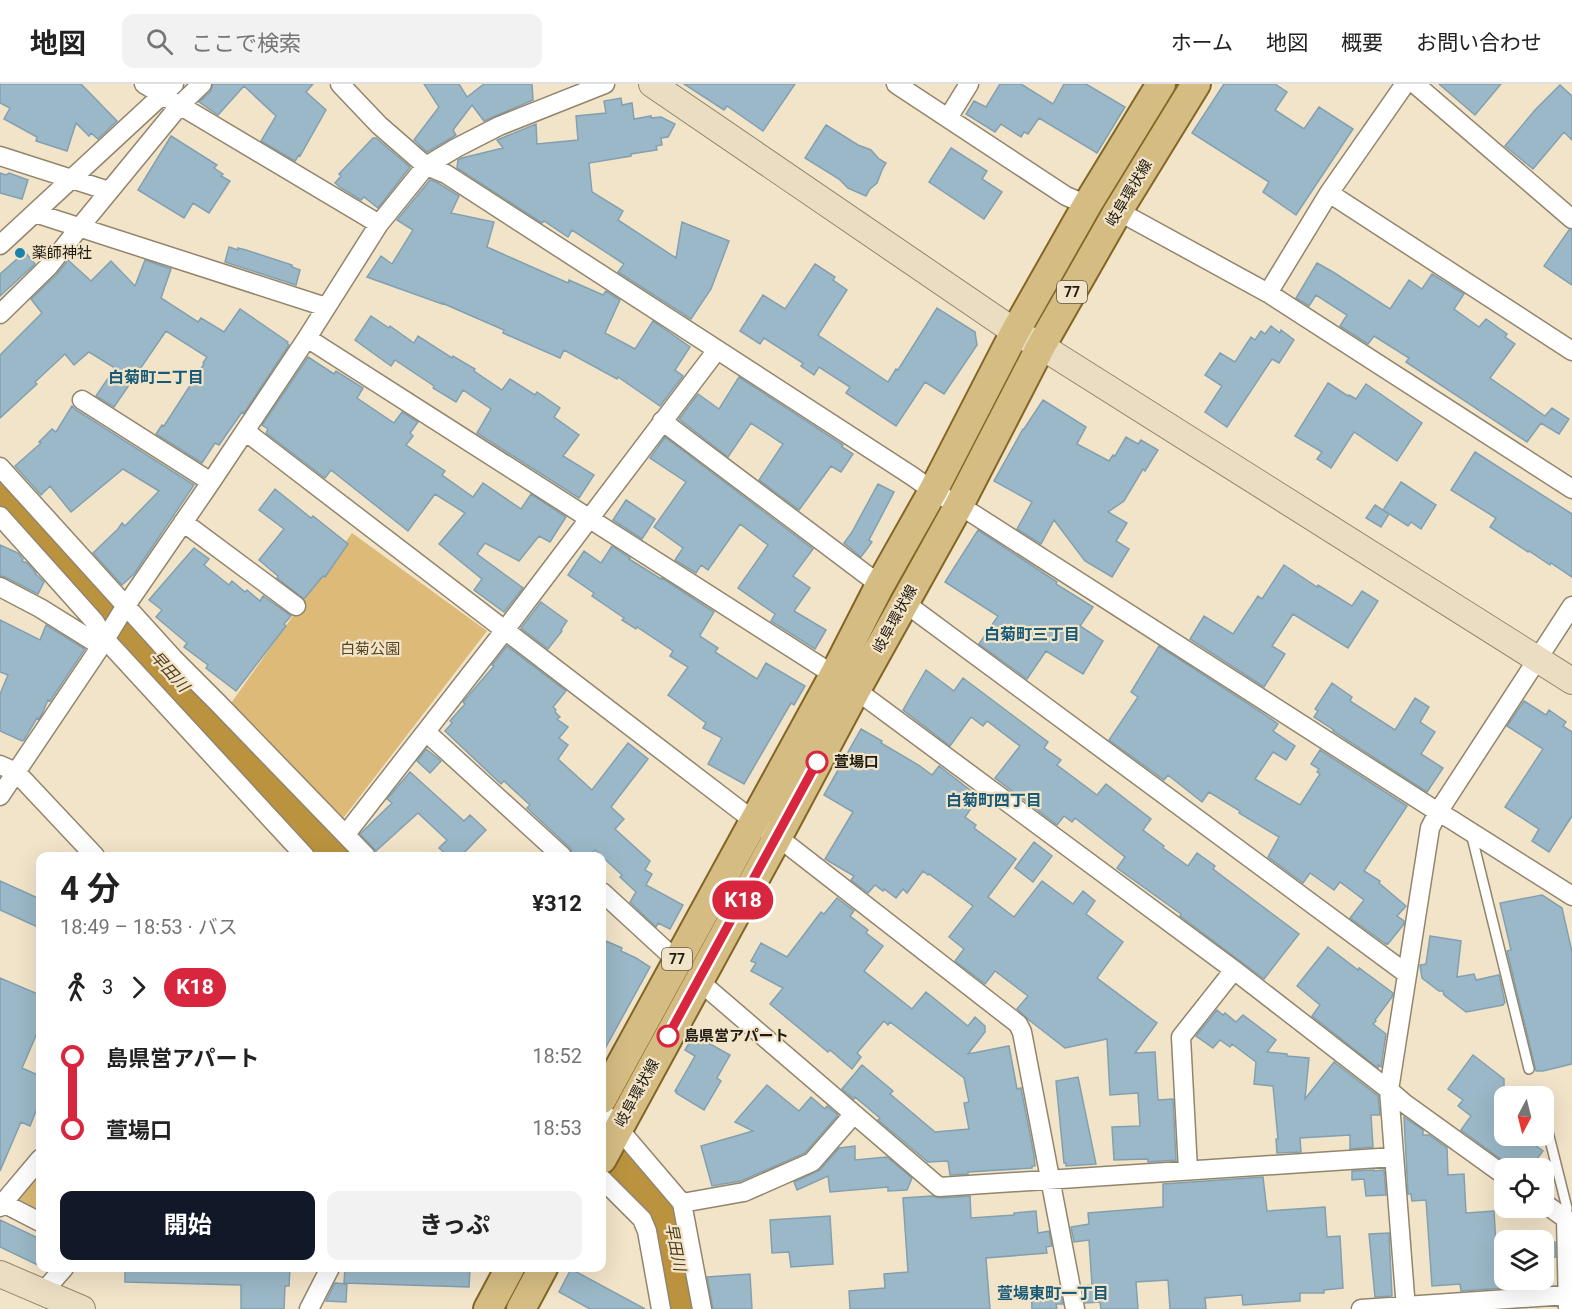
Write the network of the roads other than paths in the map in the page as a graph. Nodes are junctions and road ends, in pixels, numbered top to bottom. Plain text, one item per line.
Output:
1 (144, 84) edge
2 (202, 84) edge
3 (340, 84) edge
4 (605, 84) edge
5 (652, 84) edge
6 (896, 84) edge
7 (969, 84) edge
8 (1161, 84) edge
9 (1196, 84) edge
10 (1405, 84) edge
11 (1415, 84) edge
12 (168, 90) edge
13 (180, 105) junction
14 (948, 118) junction
15 (0, 156) edge
16 (426, 166) junction
17 (72, 179) junction
18 (109, 191) junction
19 (1329, 193) junction
20 (1087, 205) junction
21 (1118, 211) junction
22 (35, 213) junction
23 (1572, 219) edge
24 (379, 224) junction
25 (79, 228) junction
26 (0, 245) edge
27 (1268, 293) junction
28 (326, 308) junction
29 (0, 314) edge
30 (1015, 332) junction
31 (307, 338) junction
32 (1041, 346) junction
33 (717, 350) junction
34 (1572, 351) edge
35 (82, 400) dead end
36 (662, 421) junction
37 (245, 431) junction
38 (0, 467) edge
39 (211, 482) junction
40 (1571, 487) edge
41 (933, 491) junction
42 (959, 505) junction
43 (0, 516) edge
44 (590, 519) junction
45 (183, 522) junction
46 (880, 585) junction
47 (0, 587) edge
48 (904, 603) junction
49 (296, 606) dead end
50 (1572, 606) edge
51 (124, 608) junction
52 (505, 630) junction
53 (106, 637) junction
54 (1538, 658) junction
55 (1572, 681) edge
56 (845, 682) junction
57 (426, 732) junction
58 (8, 769) edge
59 (0, 796) edge
60 (1438, 812) junction
61 (754, 821) junction
62 (1471, 832) junction
63 (346, 834) junction
64 (777, 838) junction
65 (91, 852) edge
66 (301, 852) edge
67 (362, 852) edge
68 (558, 852) edge
69 (606, 896) edge
70 (1572, 896) edge
71 (676, 960) junction
72 (1234, 970) junction
73 (1407, 974) junction
74 (699, 981) junction
75 (1529, 1070) dead end
76 (1389, 1090) junction
77 (606, 1091) edge
78 (854, 1114) junction
79 (609, 1134) edge
80 (1552, 1146) edge
81 (1394, 1157) junction
82 (36, 1164) edge
83 (1494, 1168) edge
84 (1188, 1170) junction
85 (1049, 1179) junction
86 (606, 1183) edge
87 (682, 1203) junction
88 (2, 1205) edge
89 (1554, 1209) edge
90 (1569, 1219) edge
91 (36, 1220) edge
92 (60, 1272) edge
93 (328, 1272) edge
94 (508, 1272) edge
95 (541, 1272) edge
96 (0, 1274) edge
97 (43, 1292) junction
98 (1568, 1302) edge
99 (1406, 1307) edge
100 (82, 1309) edge
101 (309, 1309) edge
102 (488, 1309) edge
103 (521, 1309) edge
104 (661, 1309) edge
105 (702, 1309) edge
106 (1075, 1309) edge
107 (1361, 1309) edge

1 - 12 street
2 - 13 street
3 - 16 street
4 - 16 street
5 - 30 street
6 - 14 street
7 - 14 street
8 - 20 main road, 岐阜環状線 / 77
9 - 21 main road, 岐阜環状線 / 77
10 - 19 street
11 - 23 street
12 - 13 street
12 - 17 street
13 - 18 street
13 - 24 street
14 - 20 street
15 - 17 street
16 - 24 street
16 - 33 street
17 - 18 street
17 - 22 street
18 - 25 street
19 - 27 street
19 - 34 street
20 - 30 main road, 岐阜環状線 / 77
21 - 27 street
21 - 32 main road, 岐阜環状線 / 77
22 - 25 street
22 - 26 street
24 - 28 street
25 - 28 street
25 - 29 street
27 - 40 street
28 - 31 street
30 - 32 street
30 - 41 main road, 岐阜環状線 / 77
31 - 37 street
31 - 44 street
32 - 42 main road, 岐阜環状線 / 77
32 - 54 street
33 - 36 street
33 - 41 street
35 - 39 street
36 - 44 street
36 - 46 street
37 - 39 street
37 - 52 street
38 - 51 street
39 - 45 street
41 - 42 street
41 - 46 main road, 岐阜環状線 / 77
42 - 48 main road, 岐阜環状線 / 77
42 - 60 street
43 - 53 street
44 - 52 street
44 - 56 street
45 - 49 street
45 - 51 street
46 - 56 main road, 岐阜環状線 / 77
47 - 53 street
48 - 56 main road, 岐阜環状線 / 77
48 - 73 street
50 - 54 street
51 - 53 street
51 - 63 street
52 - 57 street
52 - 61 street
53 - 58 street
53 - 66 street
54 - 55 street
54 - 60 street
56 - 61 main road, 岐阜環状線 / 77
56 - 64 main road, 岐阜環状線 / 77
56 - 72 street
57 - 63 street
57 - 68 street
58 - 59 street
58 - 65 street
60 - 62 street
60 - 73 street
61 - 64 street
61 - 71 main road, 岐阜環状線 / 77
62 - 70 street
62 - 75 lane
63 - 67 street
64 - 74 main road, 岐阜環状線 / 77
64 - 85 street
69 - 71 street
71 - 77 main road, 岐阜環状線 / 77
72 - 76 street
72 - 84 street
73 - 76 street
74 - 78 street
74 - 79 main road, 岐阜環状線 / 77
76 - 81 street
76 - 83 street
78 - 85 street
78 - 87 street
79 - 87 street
80 - 90 lane
81 - 84 street
81 - 99 street
82 - 88 street
84 - 85 street
85 - 106 street
86 - 104 street
87 - 105 street
88 - 91 street
89 - 90 street
90 - 98 street
92 - 97 street
93 - 101 street
94 - 102 main road
95 - 103 main road
96 - 97 street
97 - 100 street
98 - 99 street
99 - 107 street

